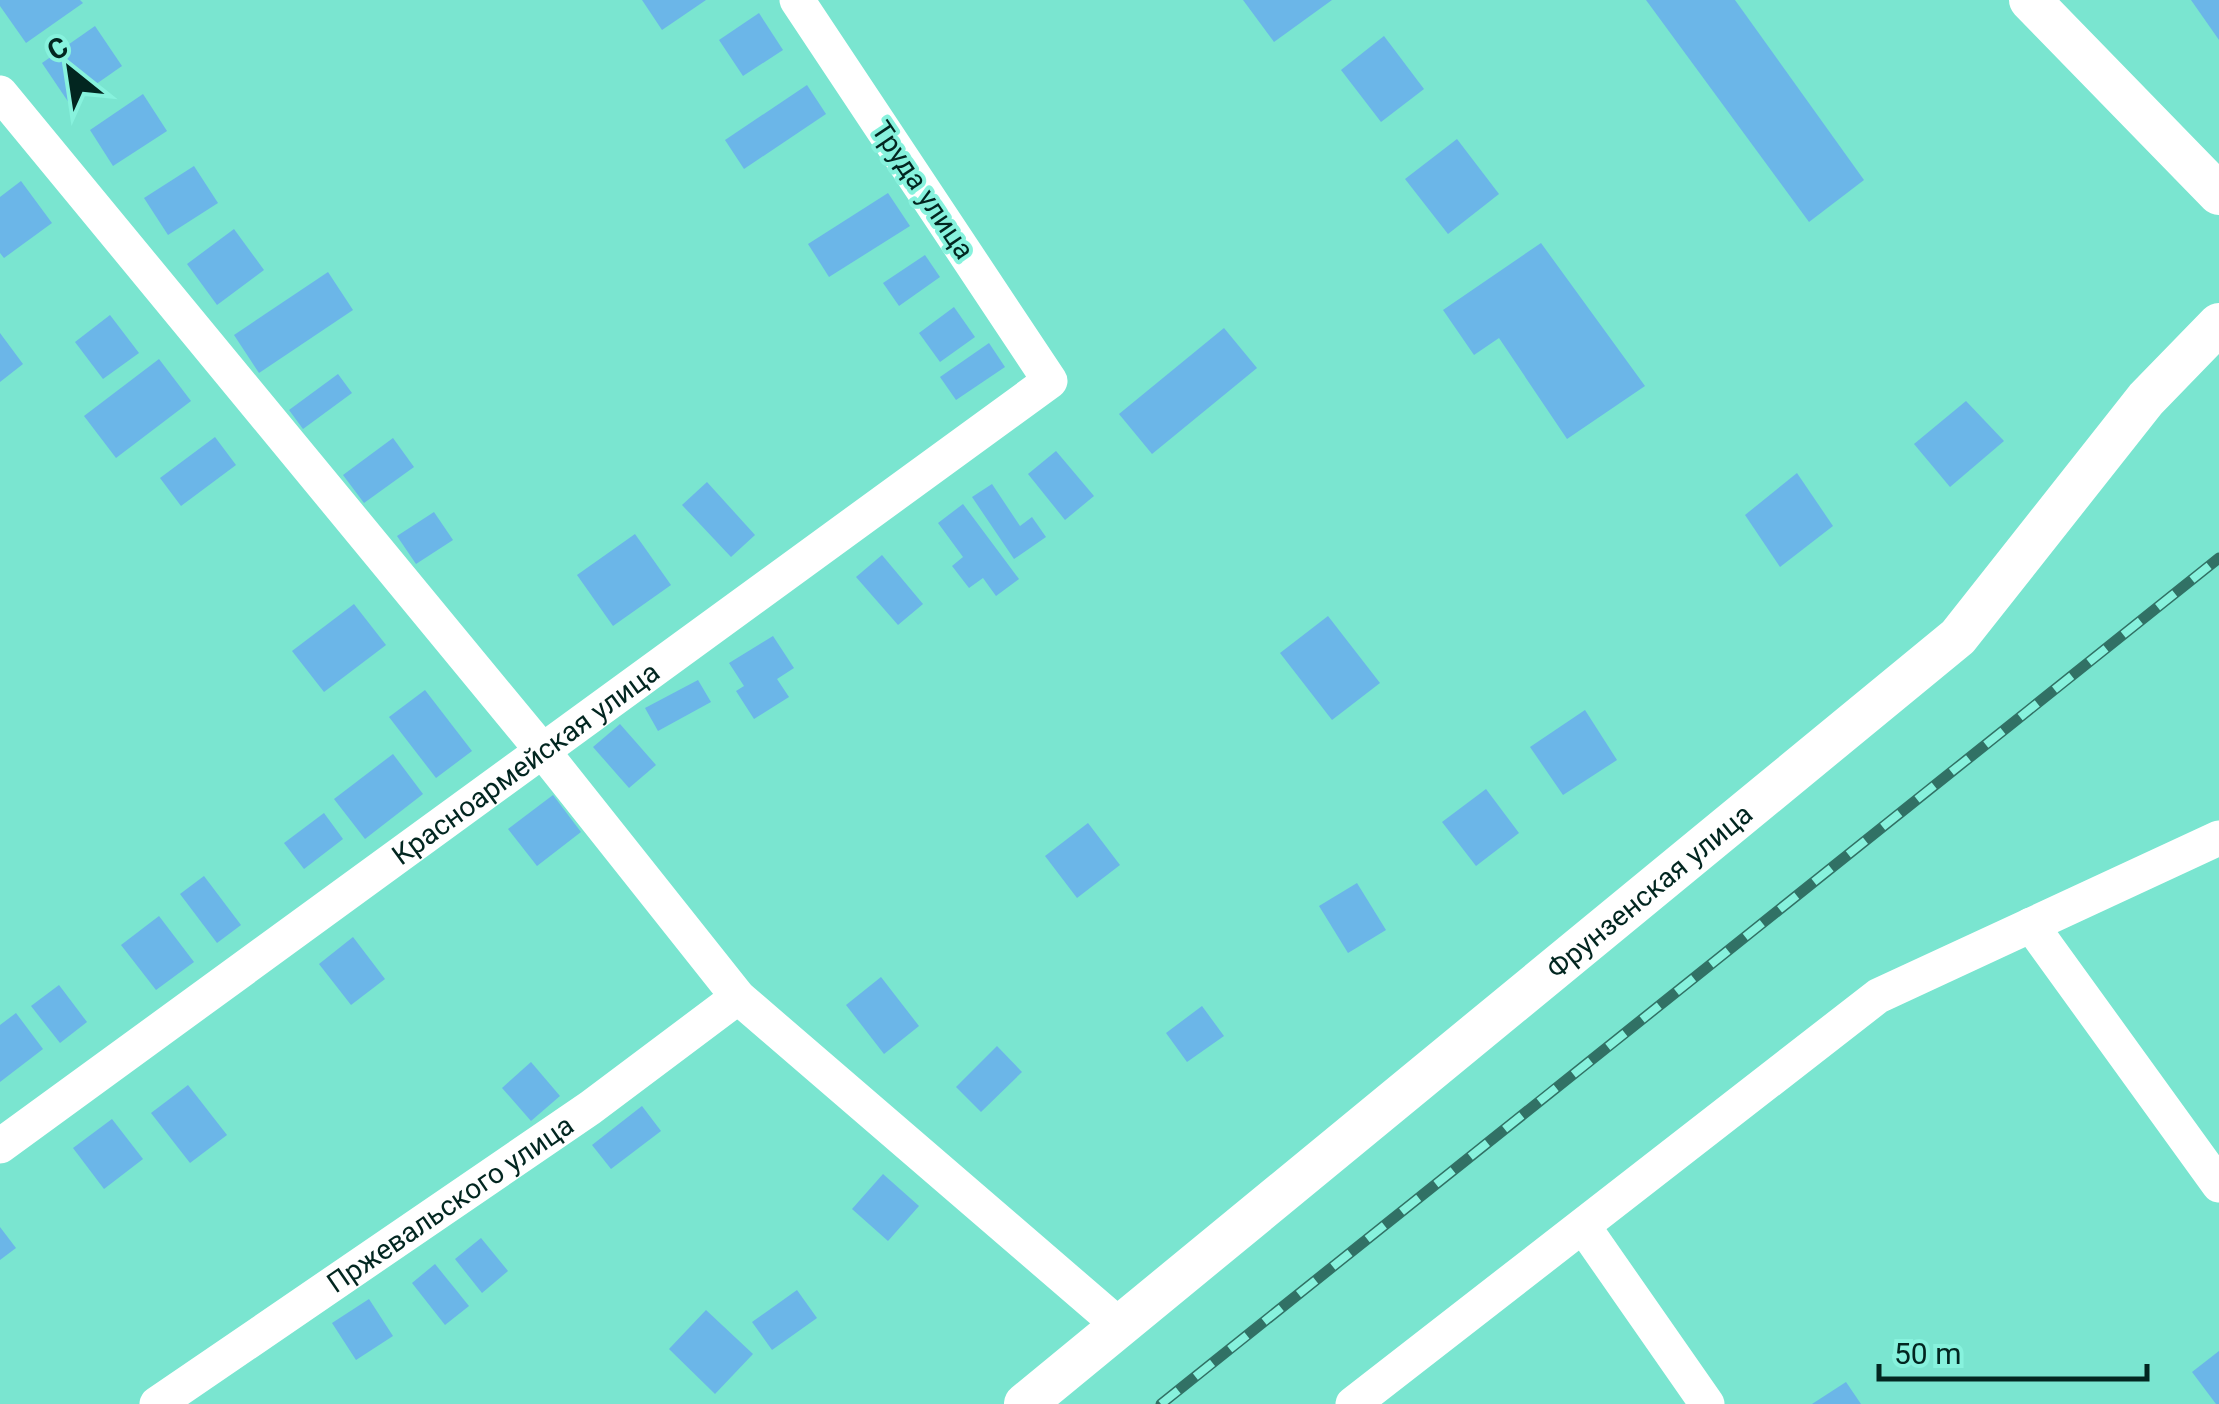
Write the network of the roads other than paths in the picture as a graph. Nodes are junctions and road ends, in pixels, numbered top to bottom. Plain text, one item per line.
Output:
1 (796, 0) edge
2 (2030, 0) edge
3 (0, 93) edge
4 (2219, 194) edge
5 (2219, 324) edge
6 (1050, 380) joint
7 (541, 750) junction
8 (2219, 838) edge
9 (2031, 925) junction
10 (738, 997) junction
11 (0, 1146) edge
12 (2219, 1185) edge
13 (1583, 1226) junction
14 (1120, 1326) junction
15 (157, 1404) edge
16 (1025, 1404) edge
17 (1353, 1404) edge
18 (1707, 1404) edge

1 - 6 street, Труда улица
2 - 4 street
3 - 7 street
5 - 14 street, Фрунзенская улица
6 - 7 street, Красноармейская улица
7 - 10 street
7 - 11 street, Красноармейская улица
8 - 9 street
9 - 12 street
9 - 13 street
10 - 14 street
10 - 15 street, Пржевальского улица
13 - 17 street
13 - 18 street
14 - 16 street, Фрунзенская улица

